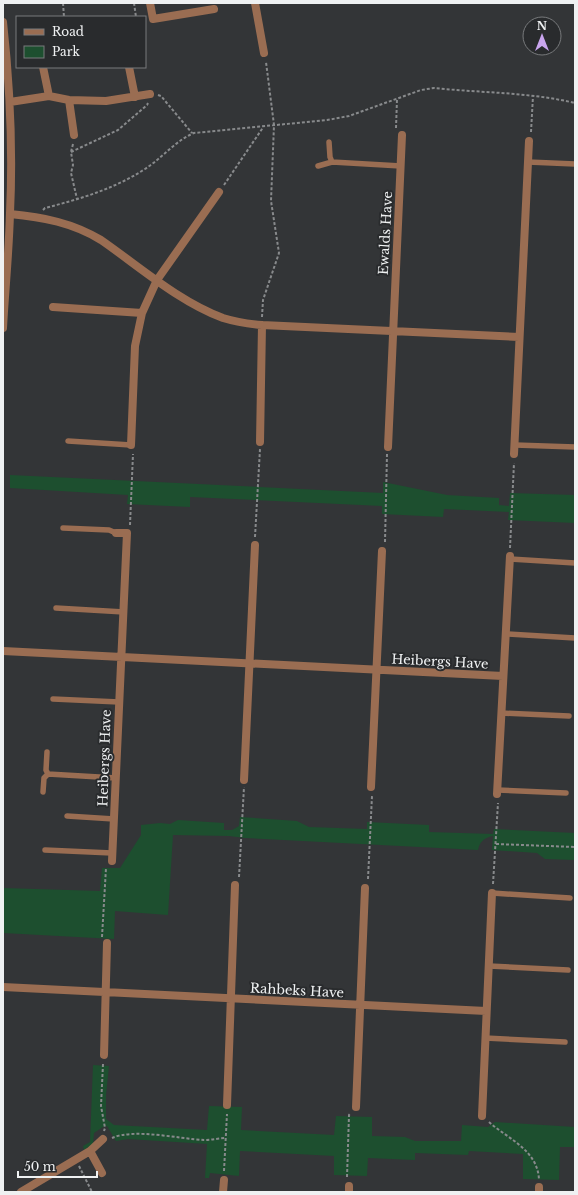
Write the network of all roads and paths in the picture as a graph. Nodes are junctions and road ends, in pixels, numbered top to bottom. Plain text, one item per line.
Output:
1 (63, 3) edge
2 (134, 3) edge
3 (150, 3) edge
4 (255, 3) edge
5 (214, 9) dead end
6 (64, 16) edge
7 (136, 16) edge
8 (3, 22) edge
9 (264, 53) joint
10 (43, 68) edge
11 (129, 68) edge
12 (150, 94) junction
13 (49, 96) junction
14 (533, 96) junction
15 (135, 97) junction
16 (397, 99) junction
17 (69, 100) junction
18 (10, 102) junction
19 (575, 103) edge
20 (274, 125) junction
21 (264, 126) junction
22 (193, 133) junction
23 (74, 135) joint
24 (402, 135) joint
25 (329, 142) dead end
26 (529, 142) joint
27 (7, 148) edge
28 (71, 152) junction
29 (332, 162) junction
30 (528, 162) junction
31 (575, 164) edge
32 (318, 166) dead end
33 (401, 166) junction
34 (219, 192) joint
35 (77, 200) junction
36 (10, 214) junction
37 (36, 216) junction
38 (157, 280) junction
39 (53, 307) dead end
40 (142, 312) junction
41 (3, 318) edge
42 (262, 326) junction
43 (3, 328) edge
44 (393, 331) junction
45 (519, 337) junction
46 (68, 441) dead end
47 (260, 442) joint
48 (131, 445) junction
49 (515, 445) junction
50 (388, 447) joint
51 (575, 447) edge
52 (514, 454) joint
53 (62, 528) dead end
54 (116, 533) joint
55 (127, 534) junction
56 (255, 545) joint
57 (382, 551) joint
58 (510, 557) junction
59 (575, 563) edge
60 (56, 608) dead end
61 (124, 612) junction
62 (506, 634) junction
63 (575, 638) edge
64 (3, 651) edge
65 (122, 657) junction
66 (249, 664) junction
67 (376, 670) junction
68 (503, 676) junction
69 (53, 699) dead end
70 (119, 702) junction
71 (501, 713) junction
72 (569, 716) dead end
73 (48, 752) dead end
74 (48, 774) junction
75 (116, 778) junction
76 (244, 780) joint
77 (371, 787) joint
78 (43, 792) dead end
79 (497, 792) junction
80 (566, 793) dead end
81 (67, 816) dead end
82 (114, 819) junction
83 (496, 844) junction
84 (575, 847) edge
85 (45, 850) dead end
86 (112, 857) junction
87 (235, 886) joint
88 (365, 888) joint
89 (492, 893) junction
90 (570, 898) dead end
91 (106, 943) joint
92 (488, 966) junction
93 (568, 970) dead end
94 (3, 987) edge
95 (106, 993) junction
96 (232, 998) junction
97 (360, 1005) junction
98 (486, 1012) junction
99 (485, 1038) junction
100 (565, 1042) dead end
101 (104, 1055) joint
102 (227, 1105) joint
103 (356, 1107) joint
104 (482, 1116) joint
105 (226, 1138) junction
106 (103, 1139) junction
107 (90, 1151) junction
108 (76, 1159) junction
109 (102, 1172) dead end
110 (224, 1180) joint
111 (349, 1189) edge
112 (539, 1190) edge
113 (20, 1192) edge
114 (92, 1192) edge
115 (223, 1192) edge

1 - 6 path
2 - 7 path
3 - 5 street
4 - 9 street
8 - 18 street
9 - 20 path
10 - 13 street
11 - 15 street
12 - 15 street
12 - 22 path
12 - 28 path
13 - 17 street
13 - 18 street
14 - 16 path
14 - 19 path
14 - 26 path
15 - 17 street
16 - 20 path
16 - 24 path
17 - 23 street
18 - 27 street
20 - 21 path
20 - 42 path
21 - 22 path
21 - 34 path
22 - 35 path
23 - 28 path
24 - 33 street, Ewalds Have
25 - 29 lane
26 - 30 street
27 - 36 street
28 - 35 path
29 - 32 lane
29 - 33 lane
30 - 31 lane
30 - 45 street
33 - 44 street, Ewalds Have
34 - 38 street
35 - 37 path
36 - 37 street
36 - 41 street
37 - 38 street
38 - 40 street
38 - 42 street
39 - 40 street
40 - 48 street
41 - 43 street
42 - 44 street
42 - 47 street
44 - 45 street
44 - 50 street, Ewalds Have
45 - 49 street
46 - 48 lane
47 - 56 path
48 - 55 path
49 - 51 lane
49 - 52 street
50 - 57 path
52 - 58 path
53 - 54 lane
54 - 55 street
55 - 61 street, Heibergs Have
56 - 66 street
57 - 67 street, Heibergs Have
58 - 59 lane
58 - 62 street, Heibergs Have
60 - 61 lane
61 - 65 street, Heibergs Have
62 - 63 lane
62 - 68 street, Heibergs Have
64 - 65 street, Heibergs Have
65 - 66 street, Heibergs Have
65 - 70 street, Heibergs Have
66 - 67 street, Heibergs Have
66 - 76 street
67 - 68 street, Heibergs Have
67 - 77 street, Heibergs Have
68 - 71 street, Heibergs Have
69 - 70 lane
70 - 75 street, Heibergs Have
71 - 72 lane
71 - 79 street, Heibergs Have
73 - 74 lane
74 - 75 lane
74 - 78 lane
75 - 82 street, Heibergs Have
76 - 87 path
77 - 88 path
79 - 80 lane
79 - 83 path
81 - 82 lane
82 - 86 street, Heibergs Have
83 - 84 path
83 - 89 path
85 - 86 lane
86 - 91 path
87 - 96 street, Rahbeks Have
88 - 97 street, Rahbeks Have
89 - 90 lane
89 - 92 street
91 - 95 street
92 - 93 lane
92 - 98 street
94 - 95 street, Rahbeks Have
95 - 96 street, Rahbeks Have
95 - 101 street
96 - 97 street, Rahbeks Have
96 - 102 street, Rahbeks Have
97 - 98 street, Rahbeks Have
97 - 103 street, Rahbeks Have
98 - 99 street
99 - 100 lane
99 - 104 street
101 - 106 path
102 - 105 path
103 - 111 path
104 - 112 path
105 - 106 path
105 - 110 path
106 - 107 street
107 - 108 street
107 - 109 street
108 - 113 street
108 - 114 path
110 - 115 street

